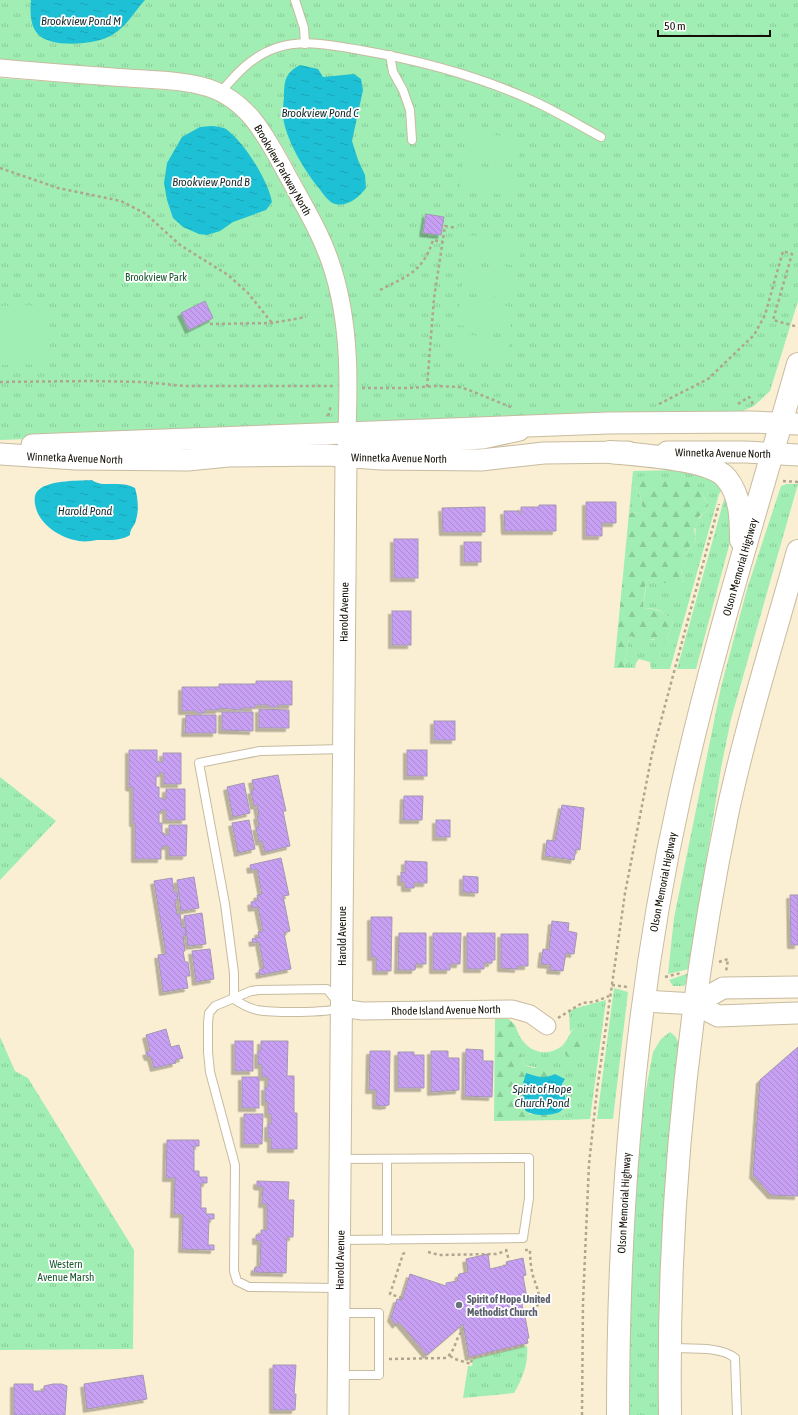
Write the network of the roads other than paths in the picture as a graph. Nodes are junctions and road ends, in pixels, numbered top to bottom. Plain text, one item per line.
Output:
1 (295, 0) edge
2 (305, 44) junction
3 (390, 55) junction
4 (0, 68) edge
5 (220, 93) junction
6 (601, 137) dead end
7 (412, 140) dead end
8 (798, 364) edge
9 (790, 424) edge
10 (540, 426) junction
11 (347, 433) junction
12 (0, 448) edge
13 (610, 452) junction
14 (773, 453) junction
15 (0, 454) edge
16 (798, 455) edge
17 (346, 457) junction
18 (798, 551) edge
19 (742, 557) junction
20 (343, 749) junction
21 (798, 987) edge
22 (234, 999) junction
23 (644, 1001) junction
24 (695, 1004) junction
25 (342, 1008) junction
26 (798, 1013) edge
27 (547, 1026) road end
28 (340, 1159) junction
29 (387, 1159) junction
30 (340, 1240) junction
31 (387, 1240) junction
32 (339, 1288) junction
33 (339, 1313) junction
34 (669, 1348) junction
35 (339, 1375) junction
36 (338, 1415) edge
37 (618, 1415) edge
38 (670, 1415) edge
39 (737, 1415) edge

1 - 2 lane
2 - 3 lane
2 - 5 lane
3 - 6 lane
3 - 7 lane
4 - 5 street, Brookview Parkway North
5 - 11 street, Brookview Parkway North
8 - 9 highway, Olson Memorial Highway
9 - 10 street, Winnetka Avenue North
9 - 14 highway, Olson Memorial Highway
10 - 11 street, Winnetka Avenue North
10 - 17 street
11 - 12 street, Winnetka Avenue North
11 - 17 street, Brookview Parkway North
13 - 14 street, Winnetka Avenue North
13 - 17 street, Winnetka Avenue North
13 - 19 highway
14 - 16 street, Winnetka Avenue North
14 - 19 highway, Olson Memorial Highway
15 - 17 street, Winnetka Avenue North
17 - 20 street, Harold Avenue
18 - 24 highway
19 - 23 highway, Olson Memorial Highway
20 - 22 lane
20 - 25 street, Harold Avenue
21 - 24 street
22 - 25 lane
22 - 25 lane
22 - 32 lane
23 - 24 street
23 - 37 highway, Olson Memorial Highway
24 - 26 street
24 - 34 highway
25 - 27 street, Rhode Island Avenue North
25 - 28 street, Harold Avenue
28 - 29 lane
28 - 30 street, Harold Avenue
29 - 31 lane
29 - 31 lane
30 - 31 lane
30 - 32 street, Harold Avenue
32 - 33 street, Harold Avenue
33 - 35 street, Harold Avenue
33 - 35 lane
34 - 38 highway
34 - 39 lane
35 - 36 street, Harold Avenue

